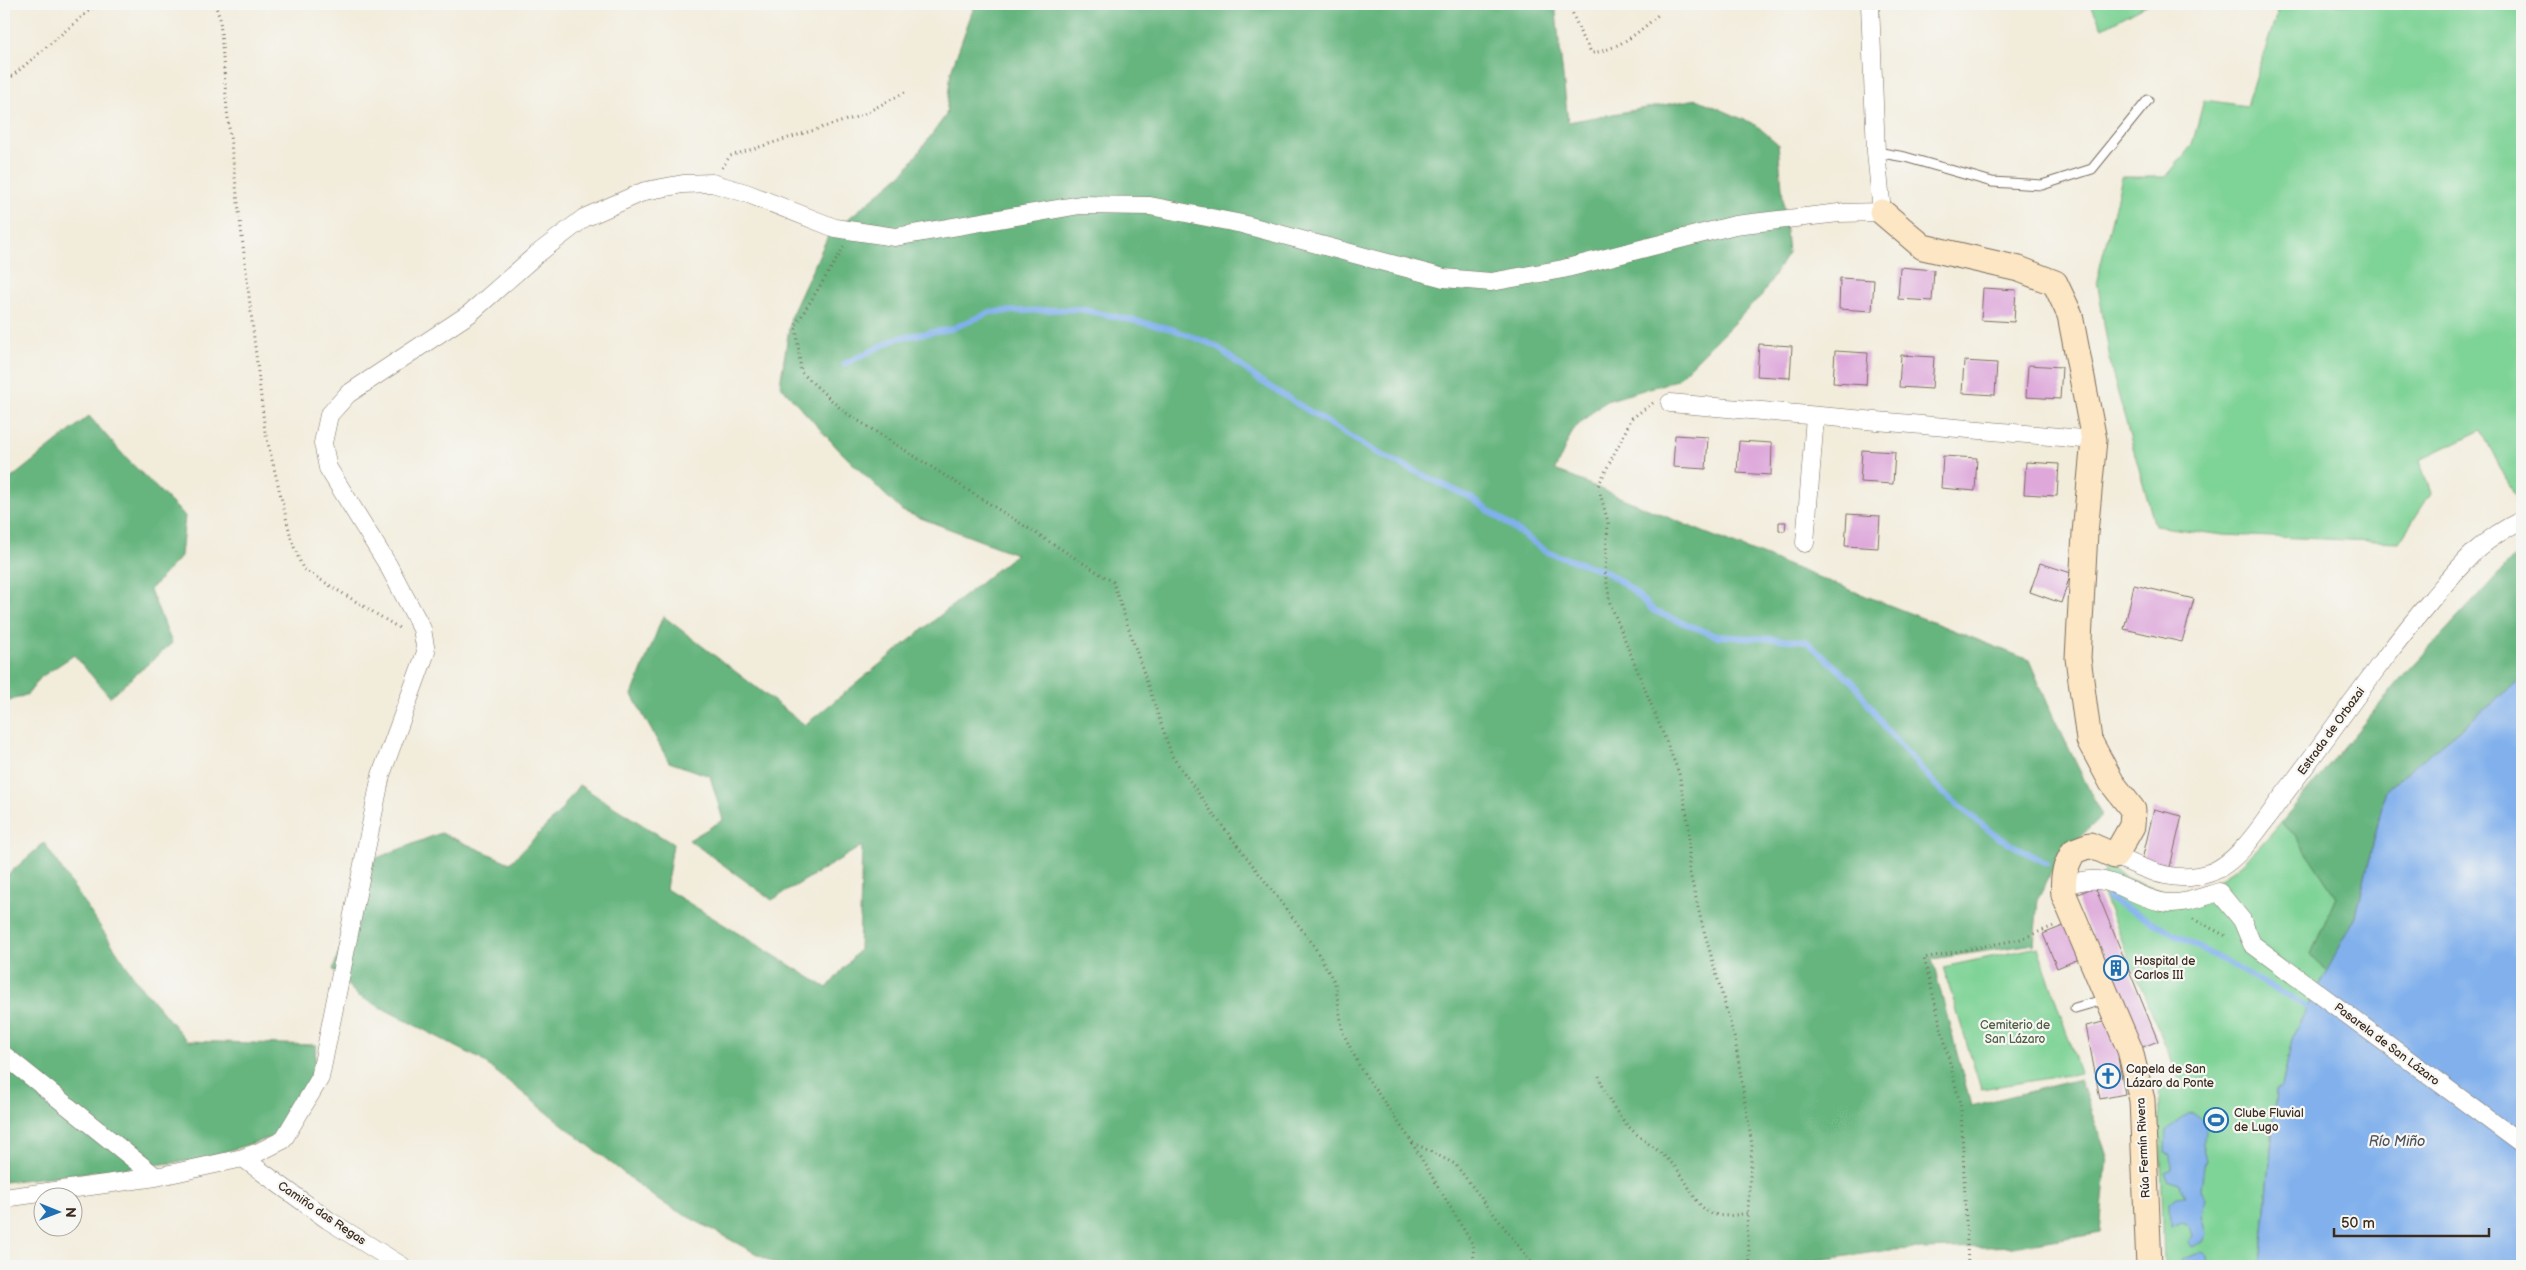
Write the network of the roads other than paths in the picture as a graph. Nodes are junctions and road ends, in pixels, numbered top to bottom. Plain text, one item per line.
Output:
1 (1870, 4) edge
2 (2148, 100) dead end
3 (1876, 152) junction
4 (1882, 212) junction
5 (1670, 403) road end
6 (1815, 417) junction
7 (2094, 440) junction
8 (2522, 520) edge
9 (1805, 543) dead end
10 (2115, 856) junction
11 (2064, 887) junction
12 (2108, 998) junction
13 (2075, 1008) dead end
14 (4, 1054) edge
15 (2522, 1144) edge
16 (243, 1158) junction
17 (156, 1177) junction
18 (4, 1198) edge
19 (402, 1266) edge
20 (2149, 1266) edge

1 - 3 street
2 - 3 lane
3 - 4 street
4 - 7 street
4 - 16 street
5 - 6 street
6 - 7 street
6 - 9 street
7 - 10 street
8 - 10 street, Estrada de Orbazai
10 - 11 street, Rúa Fermín Rivera
11 - 12 street, Rúa Fermín Rivera
11 - 15 street, Pasarela de San Lázaro
12 - 13 lane
12 - 20 street, Rúa Fermín Rivera
14 - 17 street
16 - 17 street
16 - 19 street, Camiño das Regas
17 - 18 street

